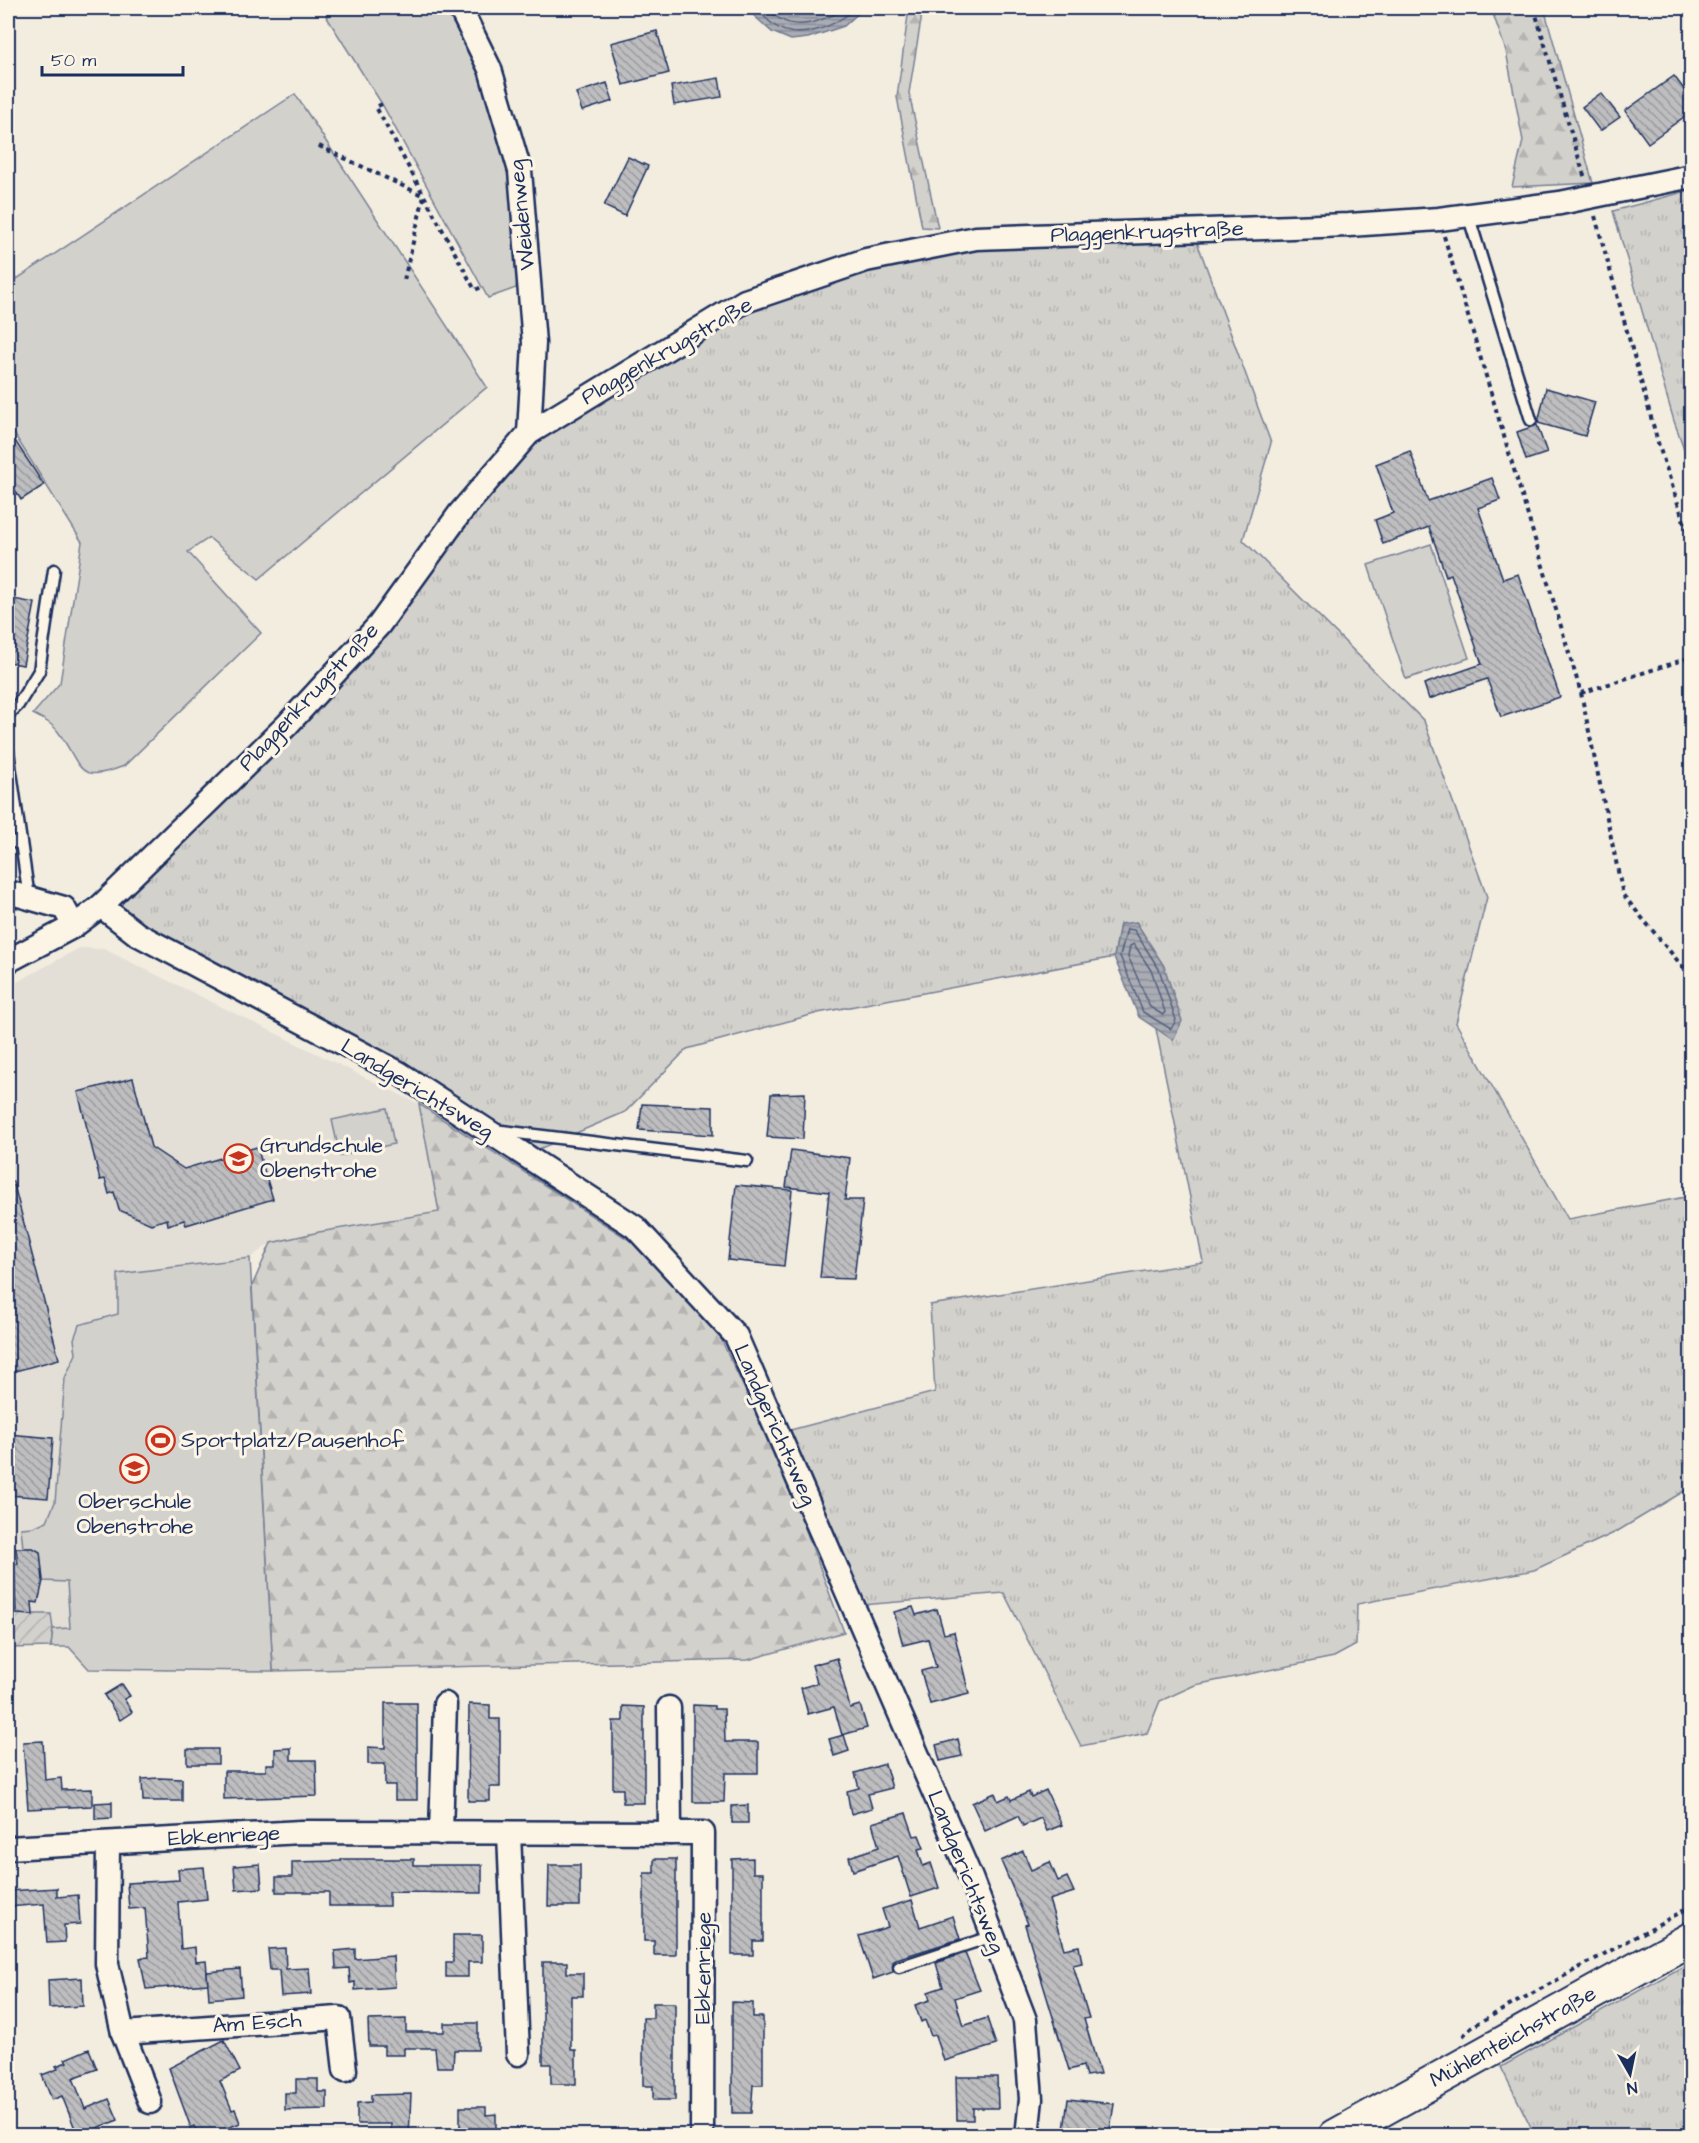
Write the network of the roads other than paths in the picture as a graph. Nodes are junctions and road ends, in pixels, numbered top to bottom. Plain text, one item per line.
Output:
1 (460, 8) edge
2 (1692, 176) edge
3 (1467, 214) junction
4 (1531, 420) dead end
5 (529, 433) junction
6 (54, 570) dead end
7 (8, 715) edge
8 (8, 751) edge
9 (8, 840) edge
10 (21, 844) junction
11 (18, 895) edge
12 (101, 906) junction
13 (74, 926) junction
14 (8, 961) edge
15 (485, 1129) junction
16 (747, 1161) dead end
17 (445, 1704) dead end
18 (669, 1708) dead end
19 (441, 1833) junction
20 (509, 1833) junction
21 (670, 1833) junction
22 (108, 1843) junction
23 (8, 1848) edge
24 (993, 1936) junction
25 (1692, 1938) edge
26 (899, 1967) dead end
27 (123, 2033) junction
28 (518, 2054) dead end
29 (345, 2070) dead end
30 (150, 2102) dead end
31 (702, 2136) edge
32 (1027, 2136) edge
33 (1335, 2136) edge

1 - 5 street, Weidenweg
2 - 3 street, Plaggenkrugstraße
3 - 4 lane
3 - 5 street, Plaggenkrugstraße
5 - 12 street, Plaggenkrugstraße
6 - 7 lane
8 - 10 lane
9 - 10 lane
10 - 11 lane
11 - 13 street
12 - 13 street, Plaggenkrugstraße
12 - 15 street, Landgerichtsweg
13 - 14 street, Plaggenkrugstraße
15 - 16 lane
15 - 24 street, Landgerichtsweg
17 - 19 street
18 - 21 street
19 - 20 street, Ebkenriege
19 - 22 street, Ebkenriege
20 - 21 street, Ebkenriege
20 - 28 street
21 - 31 street, Ebkenriege
22 - 23 street, Ebkenriege
22 - 27 street
24 - 26 lane
24 - 32 street, Landgerichtsweg
25 - 33 street, Mühlenteichstraße
27 - 29 street, Am Esch
27 - 30 street

